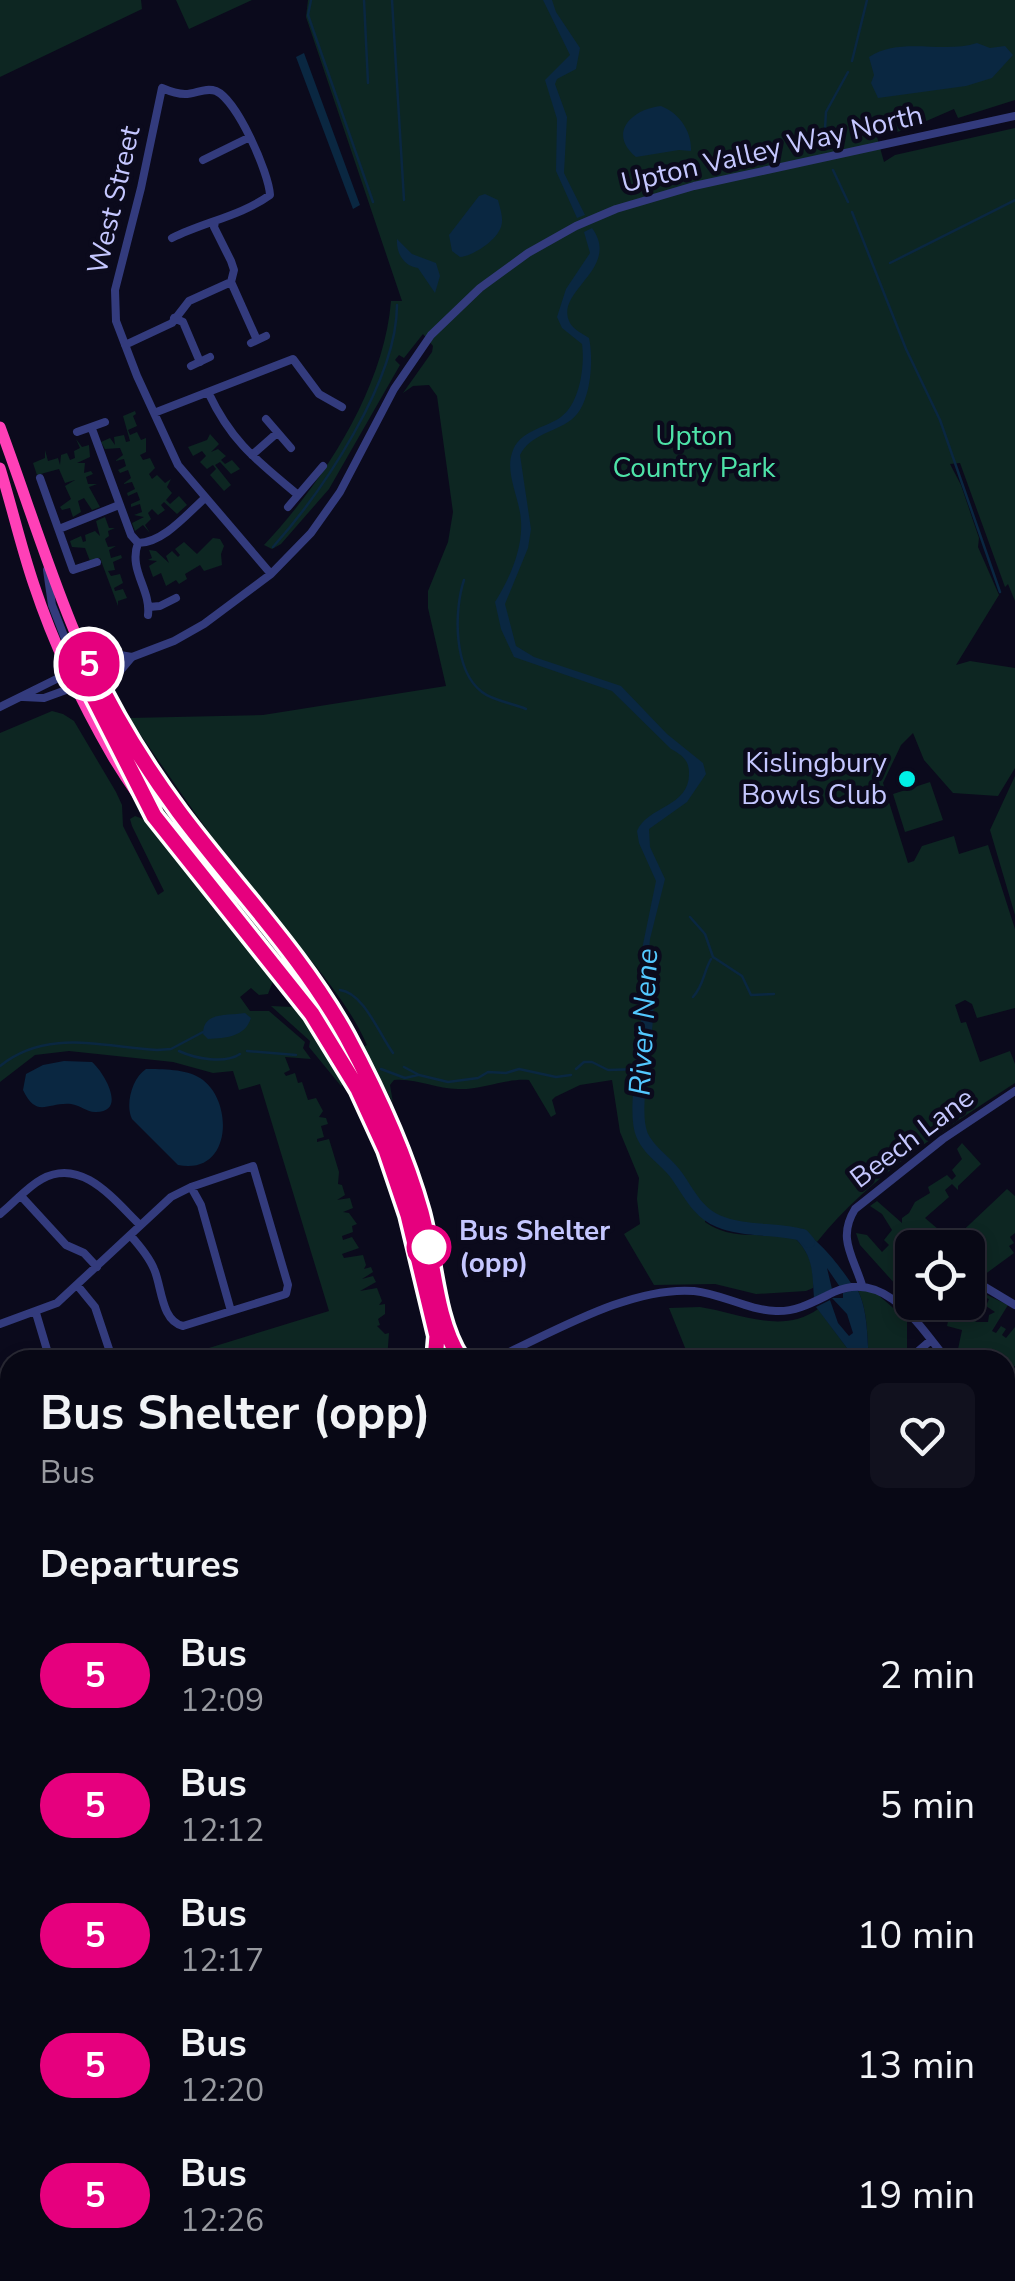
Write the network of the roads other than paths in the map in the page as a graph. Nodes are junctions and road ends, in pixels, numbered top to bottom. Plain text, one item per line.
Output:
1 (1015, 116) edge
2 (248, 138) junction
3 (203, 160) dead end
4 (215, 222) junction
5 (172, 238) dead end
6 (231, 282) junction
7 (174, 318) junction
8 (258, 340) dead end
9 (125, 345) junction
10 (210, 357) dead end
11 (209, 394) junction
12 (342, 407) dead end
13 (154, 413) junction
14 (266, 419) dead end
15 (106, 422) dead end
16 (0, 427) edge
17 (92, 429) junction
18 (78, 432) dead end
19 (277, 433) junction
20 (291, 448) dead end
21 (252, 456) junction
22 (323, 466) dead end
23 (0, 468) edge
24 (40, 478) dead end
25 (298, 495) junction
26 (206, 498) junction
27 (119, 505) junction
28 (288, 508) dead end
29 (59, 529) junction
30 (138, 543) junction
31 (96, 562) dead end
32 (271, 574) junction
33 (176, 598) dead end
34 (132, 658) junction
35 (78, 668) junction
36 (86, 682) junction
37 (23, 697) junction
38 (0, 706) edge
39 (1015, 1092) edge
40 (190, 1187) junction
41 (21, 1196) junction
42 (0, 1214) edge
43 (140, 1225) junction
44 (130, 1235) junction
45 (96, 1268) junction
46 (78, 1285) junction
47 (858, 1285) junction
48 (985, 1287) edge
49 (1015, 1305) edge
50 (232, 1312) junction
51 (36, 1313) junction
52 (0, 1324) edge
53 (931, 1340) junction
54 (109, 1349) dead end
55 (47, 1350) edge
56 (436, 1350) edge
57 (457, 1350) edge
58 (514, 1350) edge
59 (919, 1350) edge
60 (939, 1350) edge

1 - 32 street, Upton Valley Way North
2 - 3 street
2 - 4 street
2 - 9 street, West Street
4 - 5 street
4 - 6 street
6 - 7 street
6 - 8 street
7 - 9 street
7 - 10 street
9 - 13 street, West Street
11 - 12 street
11 - 13 street
11 - 21 street
13 - 26 street, West Street
14 - 19 street
15 - 17 street
16 - 35 highway
17 - 18 street
17 - 27 street
19 - 20 street
19 - 21 street
21 - 25 street
22 - 25 street
23 - 35 highway
24 - 29 street
25 - 28 street
26 - 30 street
26 - 32 street, West Street
27 - 29 street
27 - 30 street
29 - 31 street
30 - 33 street
32 - 34 street, Upton Valley Way North
34 - 35 street, Upton Valley Way North
34 - 36 street, Upton Valley Way North
35 - 36 highway
35 - 36 highway
35 - 37 street
36 - 37 street, Upton Valley Way North
36 - 56 highway
36 - 57 highway
37 - 38 street
39 - 47 street, Beech Lane
40 - 43 street
40 - 50 street
40 - 50 street
41 - 42 street
41 - 43 street
41 - 45 street
43 - 44 street
44 - 45 street
44 - 50 street
45 - 46 street
46 - 51 street
46 - 54 street
47 - 53 street
47 - 58 street
48 - 49 street
51 - 52 street
51 - 55 street
53 - 59 street
53 - 60 street

